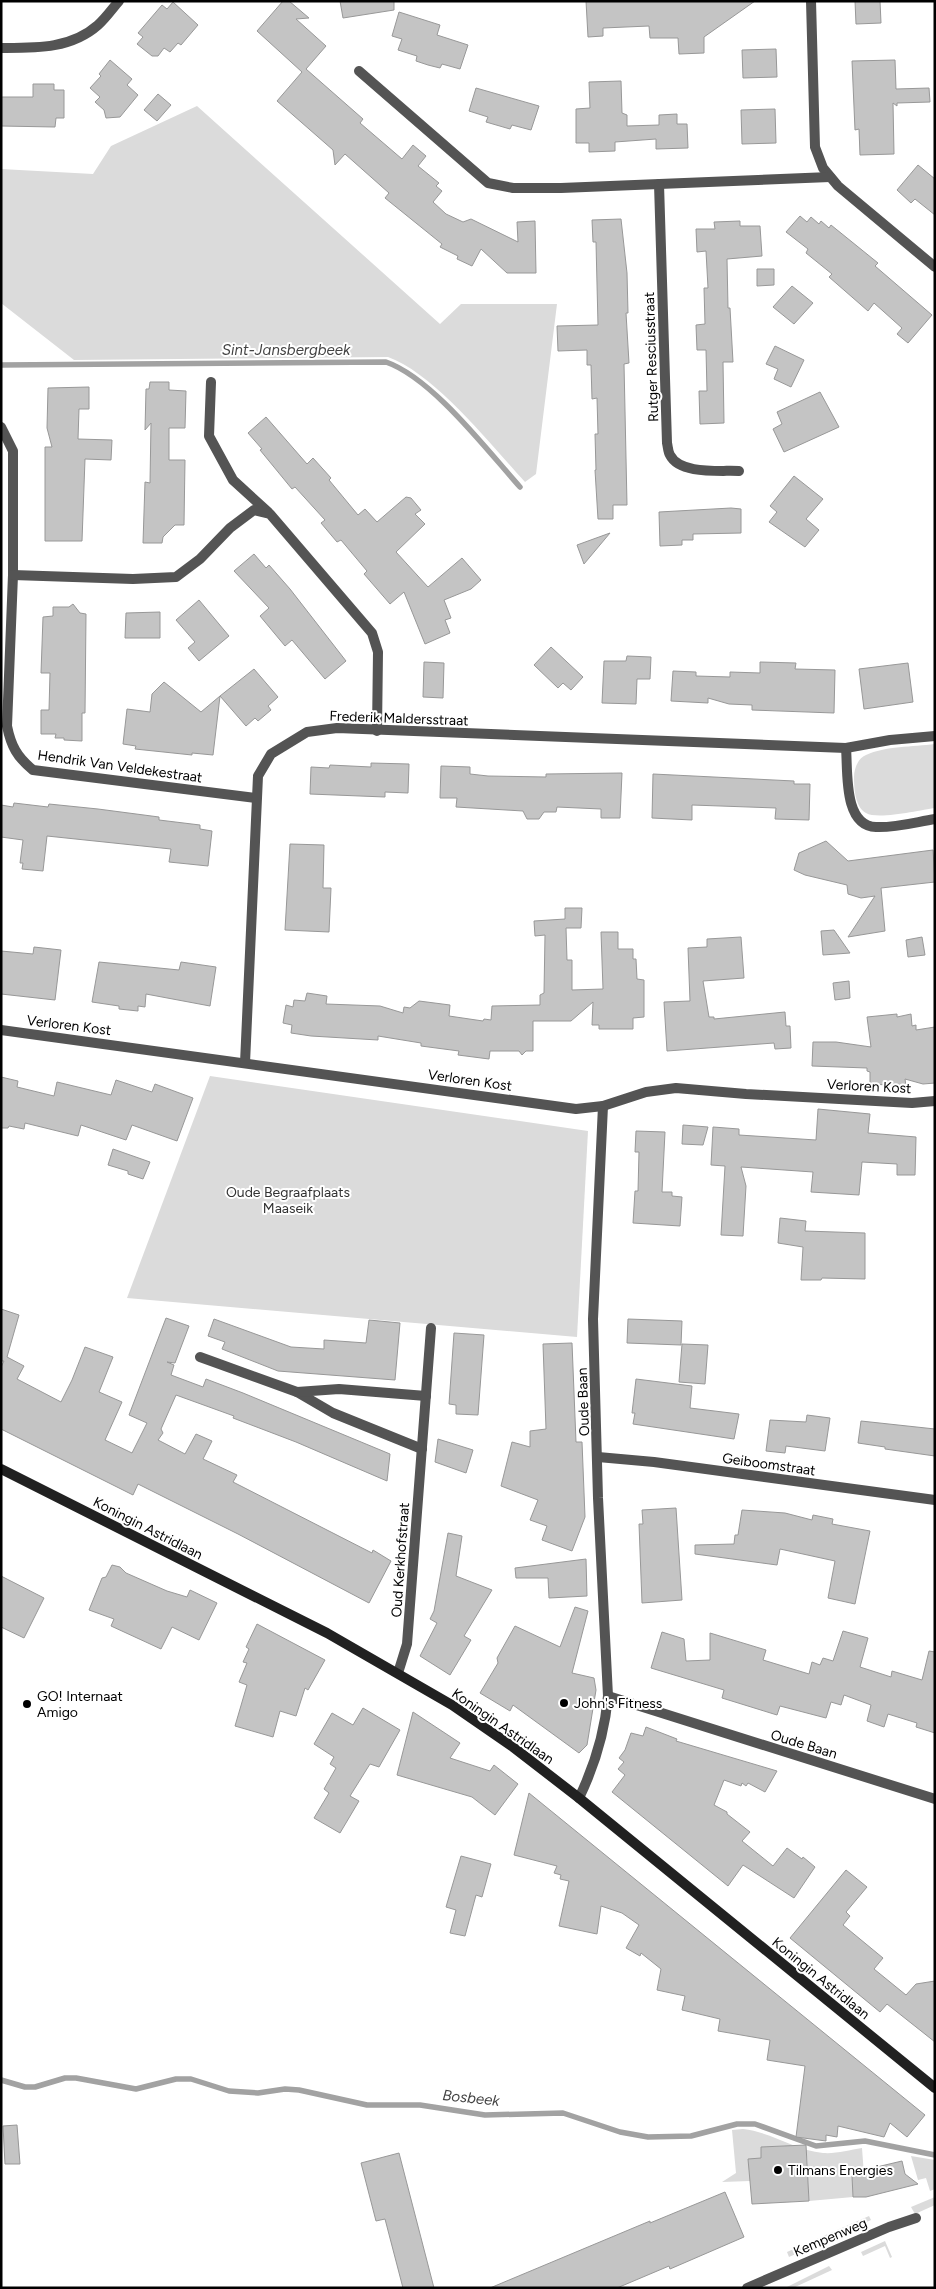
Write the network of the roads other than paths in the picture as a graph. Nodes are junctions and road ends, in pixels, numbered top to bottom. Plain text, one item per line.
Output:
1 (119, 1) edge
2 (810, 1) edge
3 (1, 48) edge
4 (359, 71) dead end
5 (830, 177) junction
6 (659, 184) junction
7 (935, 267) edge
8 (212, 382) dead end
9 (1, 427) edge
10 (739, 471) dead end
11 (270, 514) junction
12 (13, 575) junction
13 (377, 731) junction
14 (935, 736) edge
15 (846, 748) junction
16 (256, 798) junction
17 (935, 819) edge
18 (1, 1030) edge
19 (245, 1063) junction
20 (935, 1101) edge
21 (603, 1106) junction
22 (431, 1328) dead end
23 (200, 1357) dead end
24 (297, 1392) junction
25 (426, 1396) junction
26 (422, 1449) junction
27 (598, 1457) junction
28 (1, 1469) edge
29 (935, 1500) edge
30 (398, 1673) junction
31 (608, 1696) junction
32 (579, 1798) junction
33 (935, 1799) edge
34 (935, 2088) edge
35 (916, 2218) dead end
36 (754, 2287) edge

1 - 3 street
2 - 5 street
4 - 6 street
5 - 6 street
5 - 7 street
6 - 10 street, Rutger Resciusstraat
8 - 11 street
9 - 12 street, Hendrik Van Veldekestraat
11 - 12 street
11 - 13 street
12 - 16 street, Hendrik Van Veldekestraat
13 - 15 street, Frederik Maldersstraat
13 - 16 street, Frederik Maldersstraat
14 - 15 street, Frederik Maldersstraat
15 - 17 street
16 - 19 street, Frederik Maldersstraat
18 - 19 street, Verloren Kost
19 - 21 street, Verloren Kost
20 - 21 street, Verloren Kost
21 - 27 street, Oude Baan
22 - 25 street, Oud Kerkhofstraat
23 - 24 street
24 - 25 street
24 - 26 street
25 - 26 street, Oud Kerkhofstraat
26 - 30 street, Oud Kerkhofstraat
27 - 29 street, Geiboomstraat
27 - 31 street, Oude Baan
28 - 30 main road, Koningin Astridlaan
30 - 32 main road, Koningin Astridlaan
31 - 32 street, Oude Baan
31 - 33 street, Oude Baan
32 - 34 main road, Koningin Astridlaan
35 - 36 street, Kempenweg

